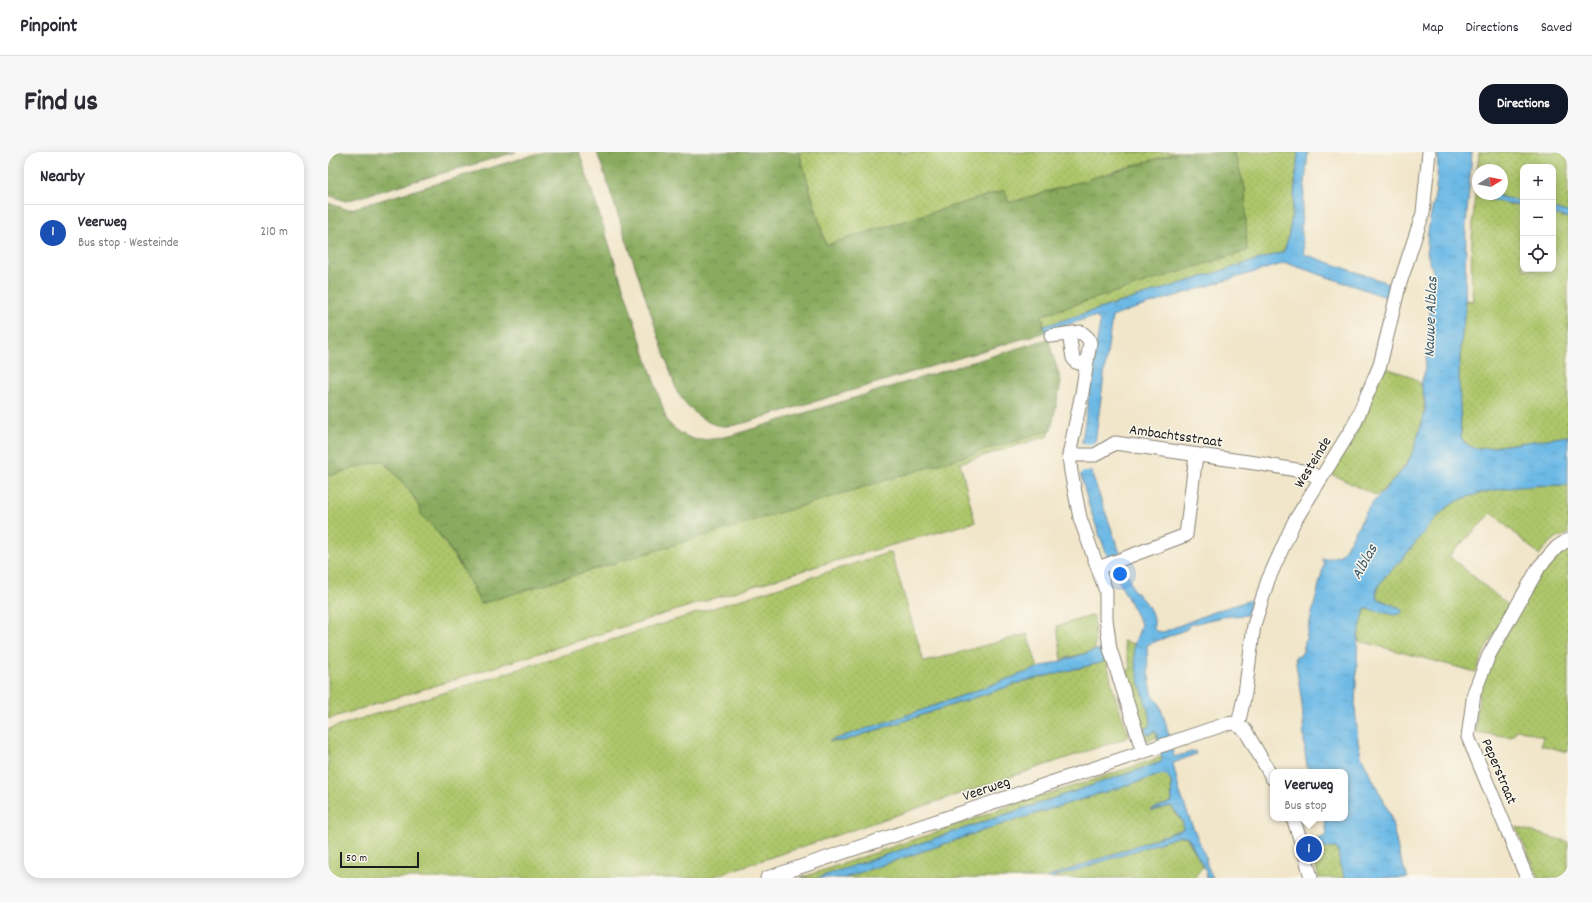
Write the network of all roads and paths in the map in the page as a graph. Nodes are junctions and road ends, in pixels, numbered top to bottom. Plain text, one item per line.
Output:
1 (1429, 152) edge
2 (1069, 334) junction
3 (1051, 336) dead end
4 (1086, 365) junction
5 (1196, 455) junction
6 (1074, 456) junction
7 (1321, 479) junction
8 (1568, 540) edge
9 (1102, 566) junction
10 (1238, 725) junction
11 (1149, 750) junction
12 (1270, 774) edge
13 (1294, 821) edge
14 (767, 878) edge
15 (1311, 878) edge
16 (1527, 878) edge

1 - 7 street, Westeinde
2 - 3 street
2 - 4 street
2 - 4 street
4 - 6 street
5 - 6 street, Ambachtsstraat
5 - 7 street, Ambachtsstraat
5 - 9 street
6 - 9 street
7 - 10 street, Westeinde
8 - 16 street, Peperstraat
9 - 11 street
10 - 11 street, Veerweg
10 - 12 street
11 - 14 street, Veerweg
13 - 15 street

